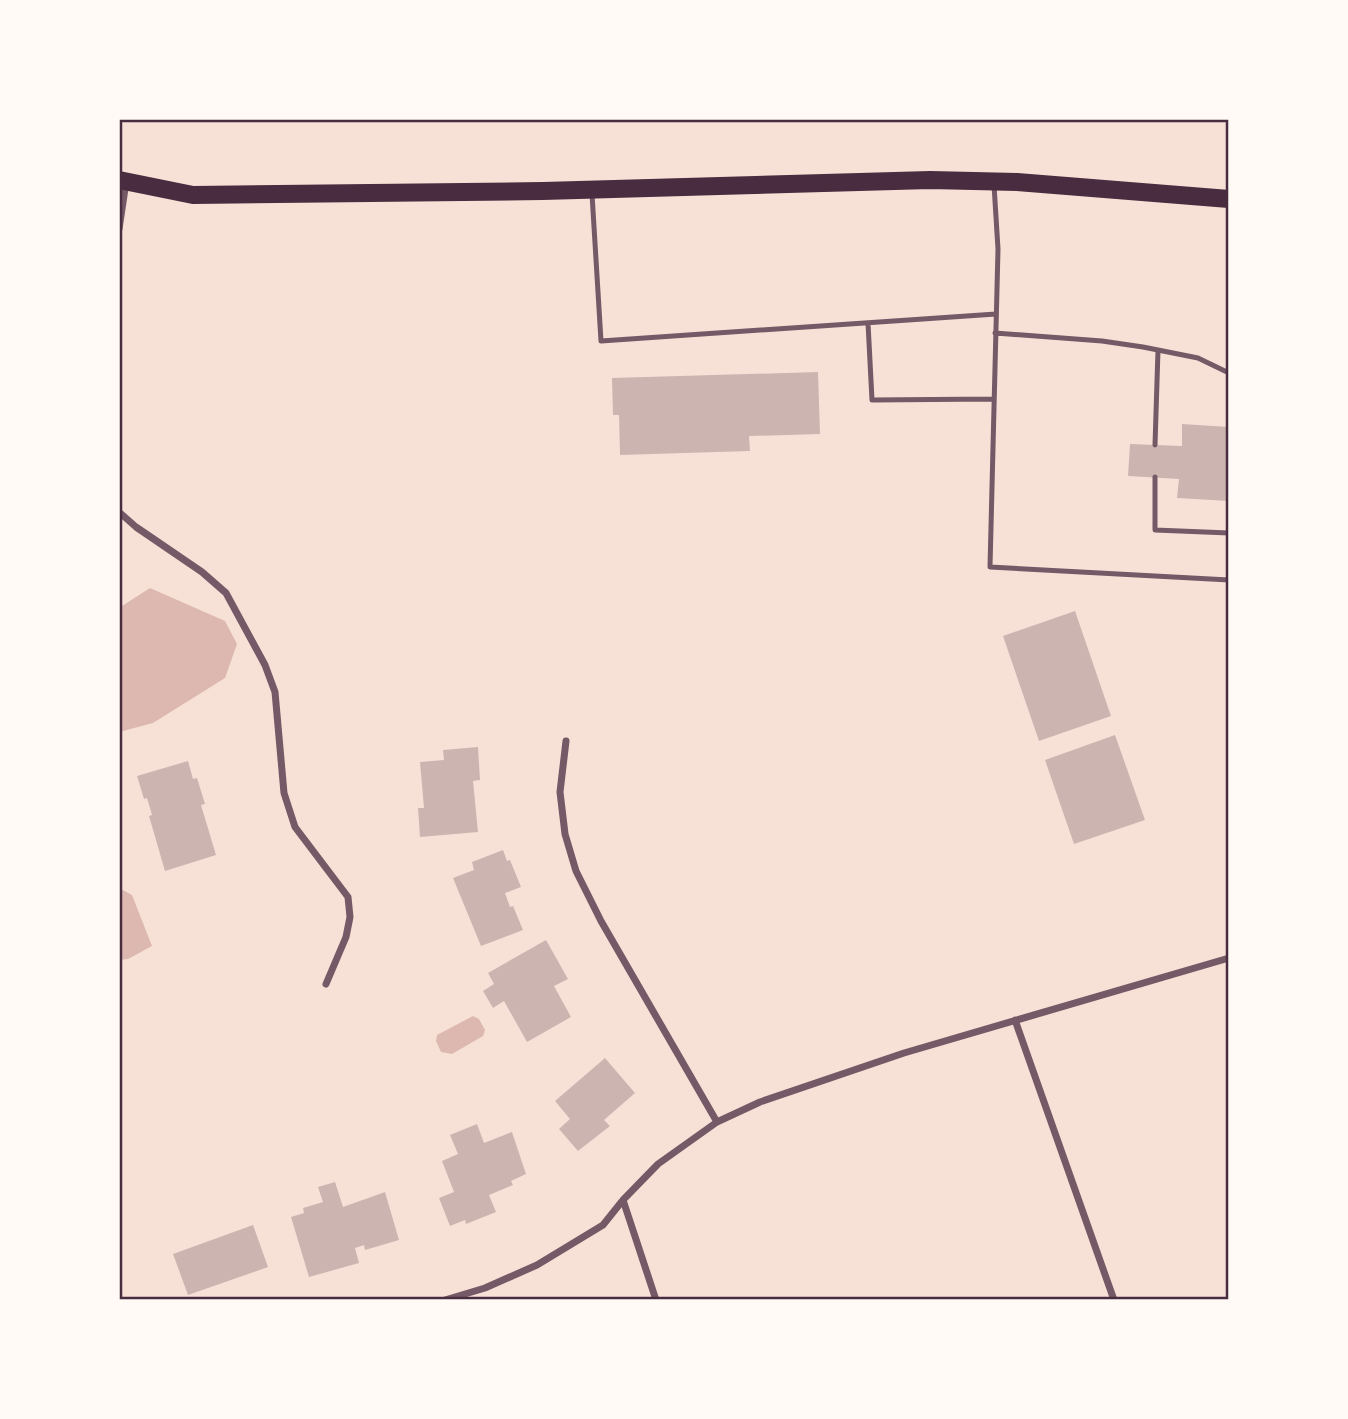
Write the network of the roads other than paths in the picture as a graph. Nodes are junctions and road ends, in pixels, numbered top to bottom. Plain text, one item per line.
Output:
1 (123, 181) edge
2 (994, 181) junction
3 (592, 190) junction
4 (1229, 199) edge
5 (119, 229) edge
6 (996, 314) junction
7 (868, 323) junction
8 (995, 333) junction
9 (1158, 349) junction
10 (1229, 373) edge
11 (994, 399) junction
12 (1155, 445) dead end
13 (1155, 477) dead end
14 (119, 512) edge
15 (1229, 533) edge
16 (1229, 580) edge
17 (566, 741) dead end
18 (1229, 958) edge
19 (326, 984) dead end
20 (1015, 1020) junction
21 (716, 1122) junction
22 (624, 1200) junction
23 (445, 1300) edge
24 (656, 1300) edge
25 (1114, 1300) edge

1 - 3 main road
1 - 5 street
2 - 3 main road
2 - 4 main road
2 - 6 lane
3 - 7 lane
6 - 7 lane
6 - 8 lane
7 - 11 lane
8 - 9 lane
8 - 11 lane
9 - 10 lane
9 - 12 lane
11 - 16 lane
13 - 15 lane
14 - 19 street
17 - 21 street
18 - 20 street
20 - 21 street
20 - 25 street
21 - 22 street
22 - 23 street
22 - 24 street

